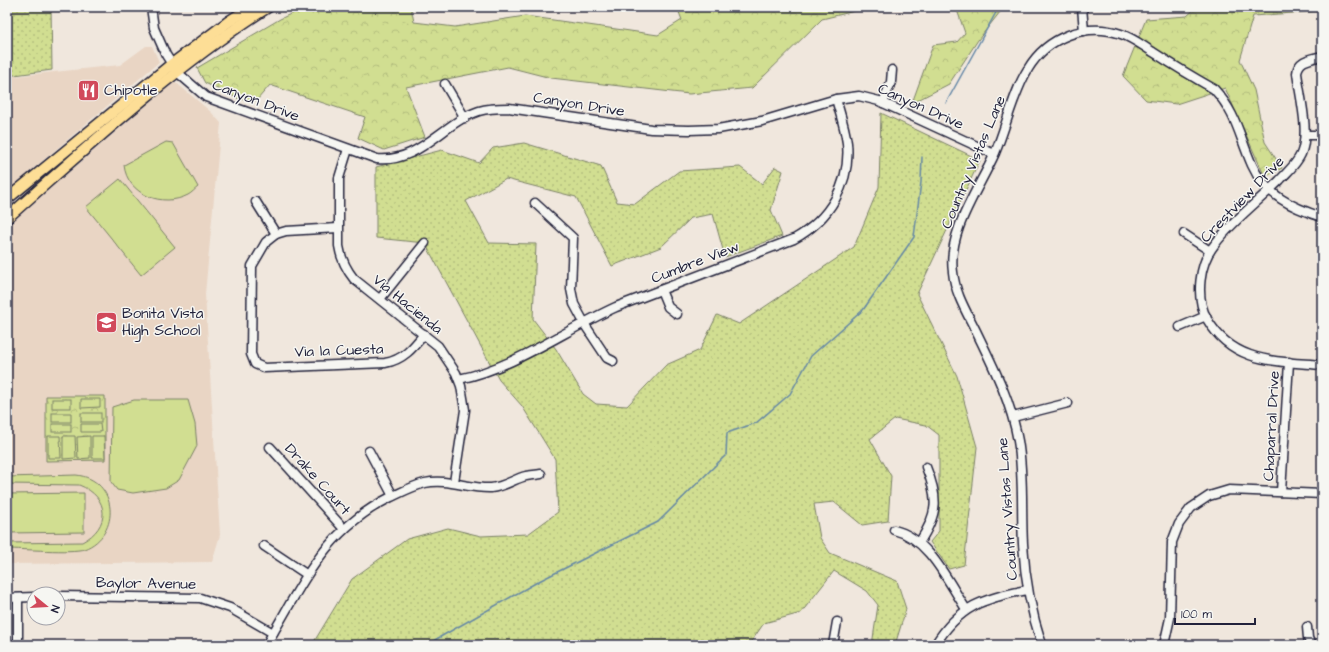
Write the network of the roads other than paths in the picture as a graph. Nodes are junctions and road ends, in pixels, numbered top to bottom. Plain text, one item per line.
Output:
1 (152, 7) edge
2 (251, 7) edge
3 (268, 7) edge
4 (1082, 7) edge
5 (1084, 31) junction
6 (1322, 56) edge
7 (174, 68) junction
8 (892, 70) dead end
9 (445, 84) dead end
10 (836, 99) junction
11 (883, 103) junction
12 (465, 118) junction
13 (1305, 135) junction
14 (1322, 135) edge
15 (348, 149) junction
16 (994, 154) junction
17 (1270, 190) junction
18 (7, 199) edge
19 (256, 202) dead end
20 (535, 203) dead end
21 (1322, 216) edge
22 (7, 218) edge
23 (338, 228) junction
24 (276, 234) junction
25 (1184, 234) dead end
26 (425, 243) dead end
27 (1210, 251) junction
28 (661, 290) junction
29 (380, 299) junction
30 (676, 314) dead end
31 (1206, 316) junction
32 (583, 323) junction
33 (1180, 327) dead end
34 (424, 334) junction
35 (613, 361) dead end
36 (1289, 362) junction
37 (1322, 365) edge
38 (459, 379) junction
39 (1068, 403) dead end
40 (1013, 417) junction
41 (270, 446) dead end
42 (369, 451) dead end
43 (926, 467) dead end
44 (541, 474) dead end
45 (454, 482) junction
46 (1281, 492) junction
47 (1322, 494) edge
48 (393, 496) junction
49 (344, 529) junction
50 (894, 530) dead end
51 (919, 543) junction
52 (264, 546) dead end
53 (306, 574) junction
54 (1027, 590) junction
55 (66, 596) edge
56 (26, 597) edge
57 (7, 598) edge
58 (18, 598) junction
59 (966, 609) junction
60 (837, 622) dead end
61 (1307, 627) dead end
62 (273, 633) junction
63 (18, 645) edge
64 (266, 645) edge
65 (833, 645) edge
66 (935, 645) edge
67 (1042, 645) edge
68 (1164, 645) edge
69 (1311, 645) edge

1 - 7 street, Canyon Drive
2 - 7 main road
3 - 7 main road
4 - 5 street
5 - 16 street, Country Vistas Lane
5 - 17 street, Country Vistas Lane
6 - 13 street, Crestview Drive
7 - 15 street, Canyon Drive
7 - 18 main road
7 - 22 main road
8 - 11 street
9 - 12 street
10 - 11 street, Canyon Drive
10 - 12 street, Canyon Drive
10 - 28 street, Cumbre View
11 - 16 street, Canyon Drive
12 - 15 street, Canyon Drive
13 - 14 street
13 - 17 street, Crestview Drive
15 - 23 street, Via Hacienda
16 - 40 street, Country Vistas Lane
17 - 21 street, Country Vistas Lane
17 - 27 street, Crestview Drive
19 - 24 street
20 - 32 street
23 - 24 street
23 - 29 street, Via Hacienda
24 - 34 street, Via la Cuesta
25 - 27 street
26 - 29 street
27 - 31 street, Crestview Drive
28 - 30 street
28 - 32 street, Cumbre View
29 - 34 street, Via Hacienda
31 - 33 street
31 - 36 street, Crestview Drive
32 - 35 street
32 - 38 street, Cumbre View
34 - 38 street, Via Hacienda
36 - 37 street, Crestview Drive
36 - 46 street, Chaparral Drive
38 - 45 street, Via Hacienda
39 - 40 street
40 - 54 street, Country Vistas Lane
41 - 49 street, Drake Court
42 - 48 street
43 - 51 street
44 - 45 street
45 - 48 street
46 - 47 street
46 - 68 street
48 - 49 street
49 - 53 street
50 - 51 street
51 - 59 street
52 - 53 street
53 - 62 street
54 - 59 street
54 - 67 street, Country Vistas Lane
55 - 62 street, Baylor Avenue
56 - 58 street
57 - 58 street
58 - 63 street
59 - 66 street
60 - 65 street
61 - 69 street
62 - 64 street

